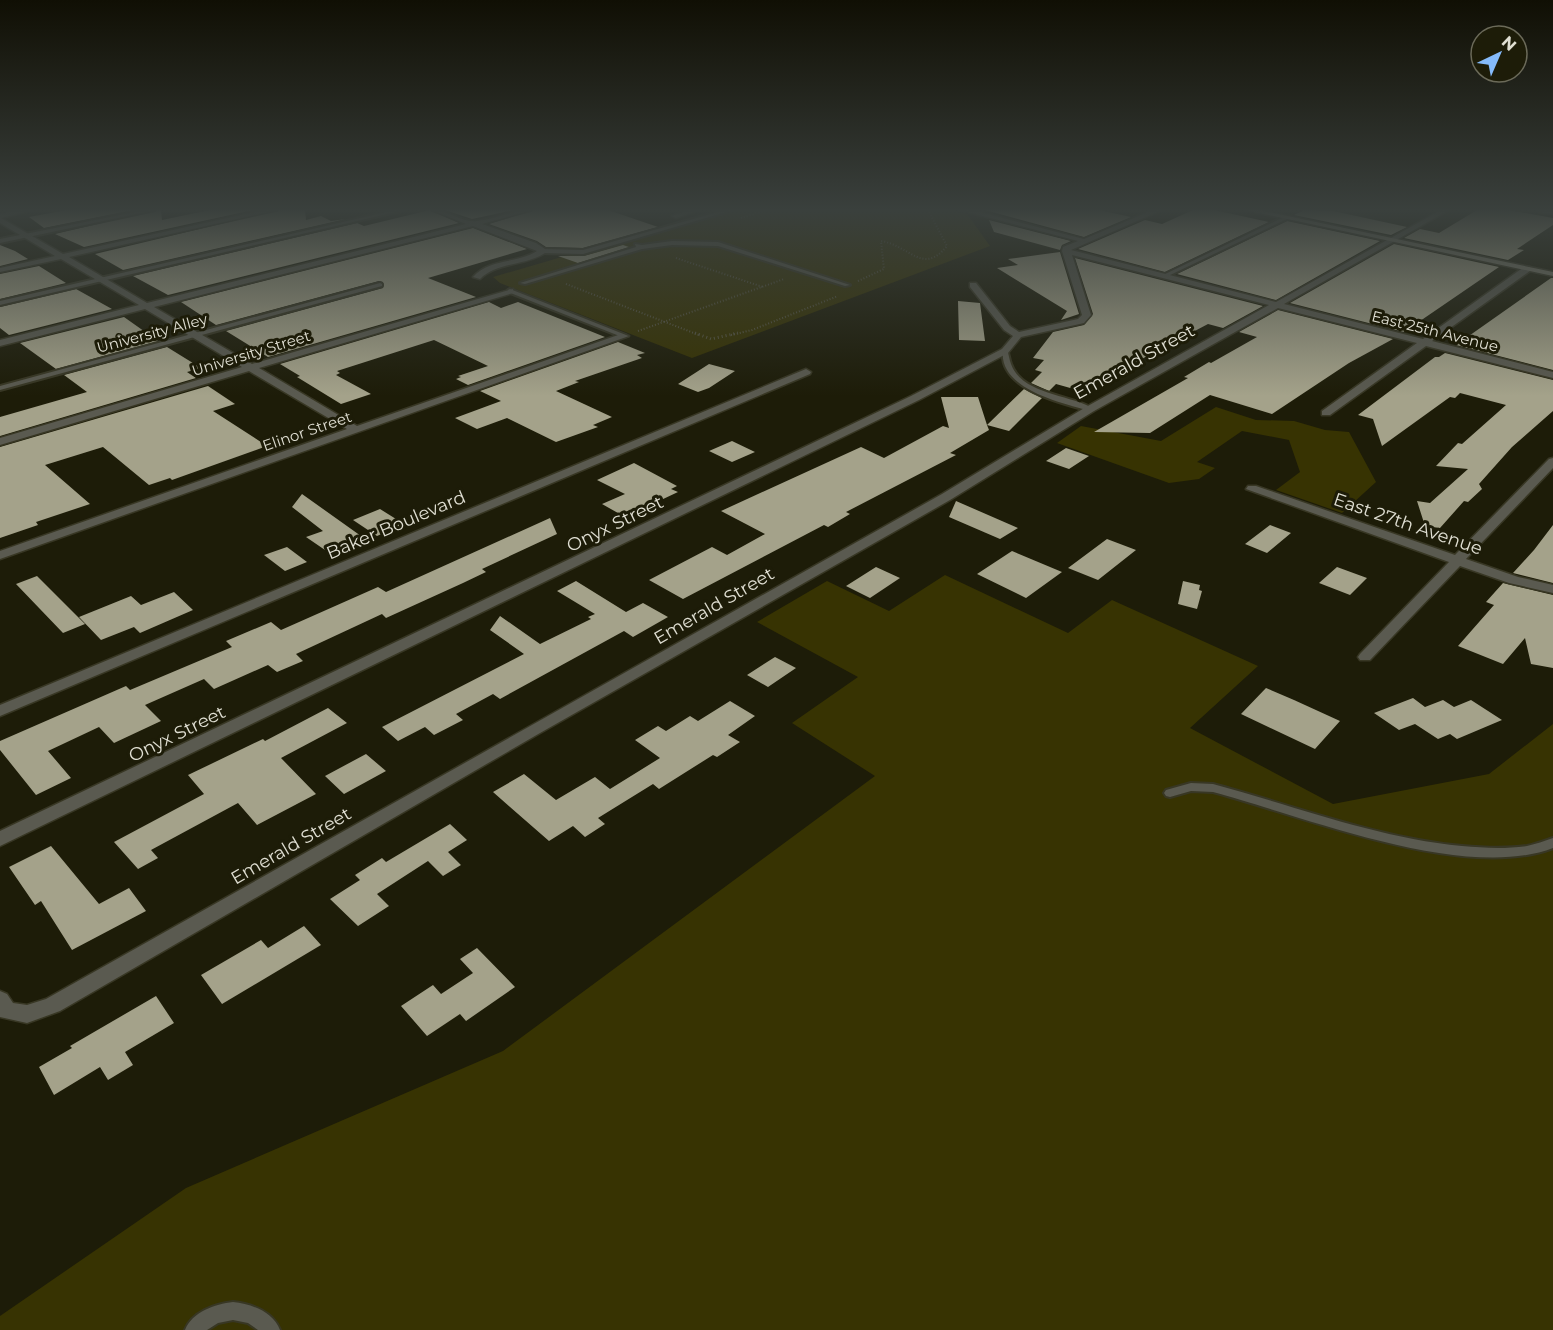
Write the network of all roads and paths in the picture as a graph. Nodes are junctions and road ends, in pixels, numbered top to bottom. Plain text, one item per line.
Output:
1 (88, 272) edge
2 (136, 272) edge
3 (282, 272) edge
4 (484, 272) edge
5 (559, 272) edge
6 (718, 272) edge
7 (804, 272) joint
8 (877, 272) edge
9 (1073, 272) edge
10 (1149, 272) edge
11 (1172, 272) edge
12 (1335, 272) edge
13 (1523, 272) edge
14 (1164, 276) junction
15 (477, 277) dead end
16 (102, 280) junction
17 (558, 281) dead end
18 (523, 283) dead end
19 (380, 285) dead end
20 (848, 285) junction
21 (973, 285) dead end
22 (763, 287) junction
23 (510, 291) joint
24 (0, 303) edge
25 (1277, 305) junction
26 (146, 306) junction
27 (664, 322) junction
28 (195, 335) junction
29 (1018, 335) junction
30 (624, 336) junction
31 (1425, 342) junction
32 (0, 343) edge
33 (1005, 351) junction
34 (251, 368) junction
35 (806, 372) dead end
36 (1553, 375) edge
37 (0, 388) edge
38 (1089, 409) junction
39 (1326, 413) dead end
40 (356, 430) junction
41 (0, 442) edge
42 (1553, 461) edge
43 (1252, 489) dead end
44 (0, 555) edge
45 (1459, 561) junction
46 (1553, 589) edge
47 (1365, 657) dead end
48 (0, 711) edge
49 (1170, 793) dead end
50 (0, 839) edge
51 (1553, 843) edge
52 (0, 1000) edge
53 (194, 1330) edge
54 (272, 1330) edge

1 - 16 street
2 - 16 lane
3 - 26 street
4 - 15 street
5 - 18 lane
6 - 22 path
7 - 20 lane
7 - 22 path
8 - 20 path
9 - 29 street
10 - 14 street, East 25th Avenue
11 - 14 lane
12 - 25 street, Emerald Street
13 - 31 street
14 - 25 street, East 25th Avenue
16 - 24 lane
16 - 26 street
17 - 27 path
19 - 28 lane, University Alley
20 - 27 path
21 - 29 street
22 - 27 path
23 - 30 lane
23 - 34 street, University Street
25 - 31 street, East 25th Avenue
25 - 38 street, Emerald Street
26 - 28 street
26 - 32 street
27 - 30 path
28 - 34 street
28 - 37 lane, University Alley
29 - 33 street, Onyx Street
30 - 40 street, Elinor Street
31 - 36 street, East 25th Avenue
31 - 39 street
33 - 38 lane
33 - 50 street, Onyx Street
34 - 40 street
34 - 41 street, University Street
35 - 48 street, Baker Boulevard
38 - 52 street, Emerald Street
40 - 44 street, Elinor Street
42 - 45 street
43 - 45 street, East 27th Avenue
45 - 46 street, East 27th Avenue
45 - 47 street
49 - 51 lane
53 - 54 lane

